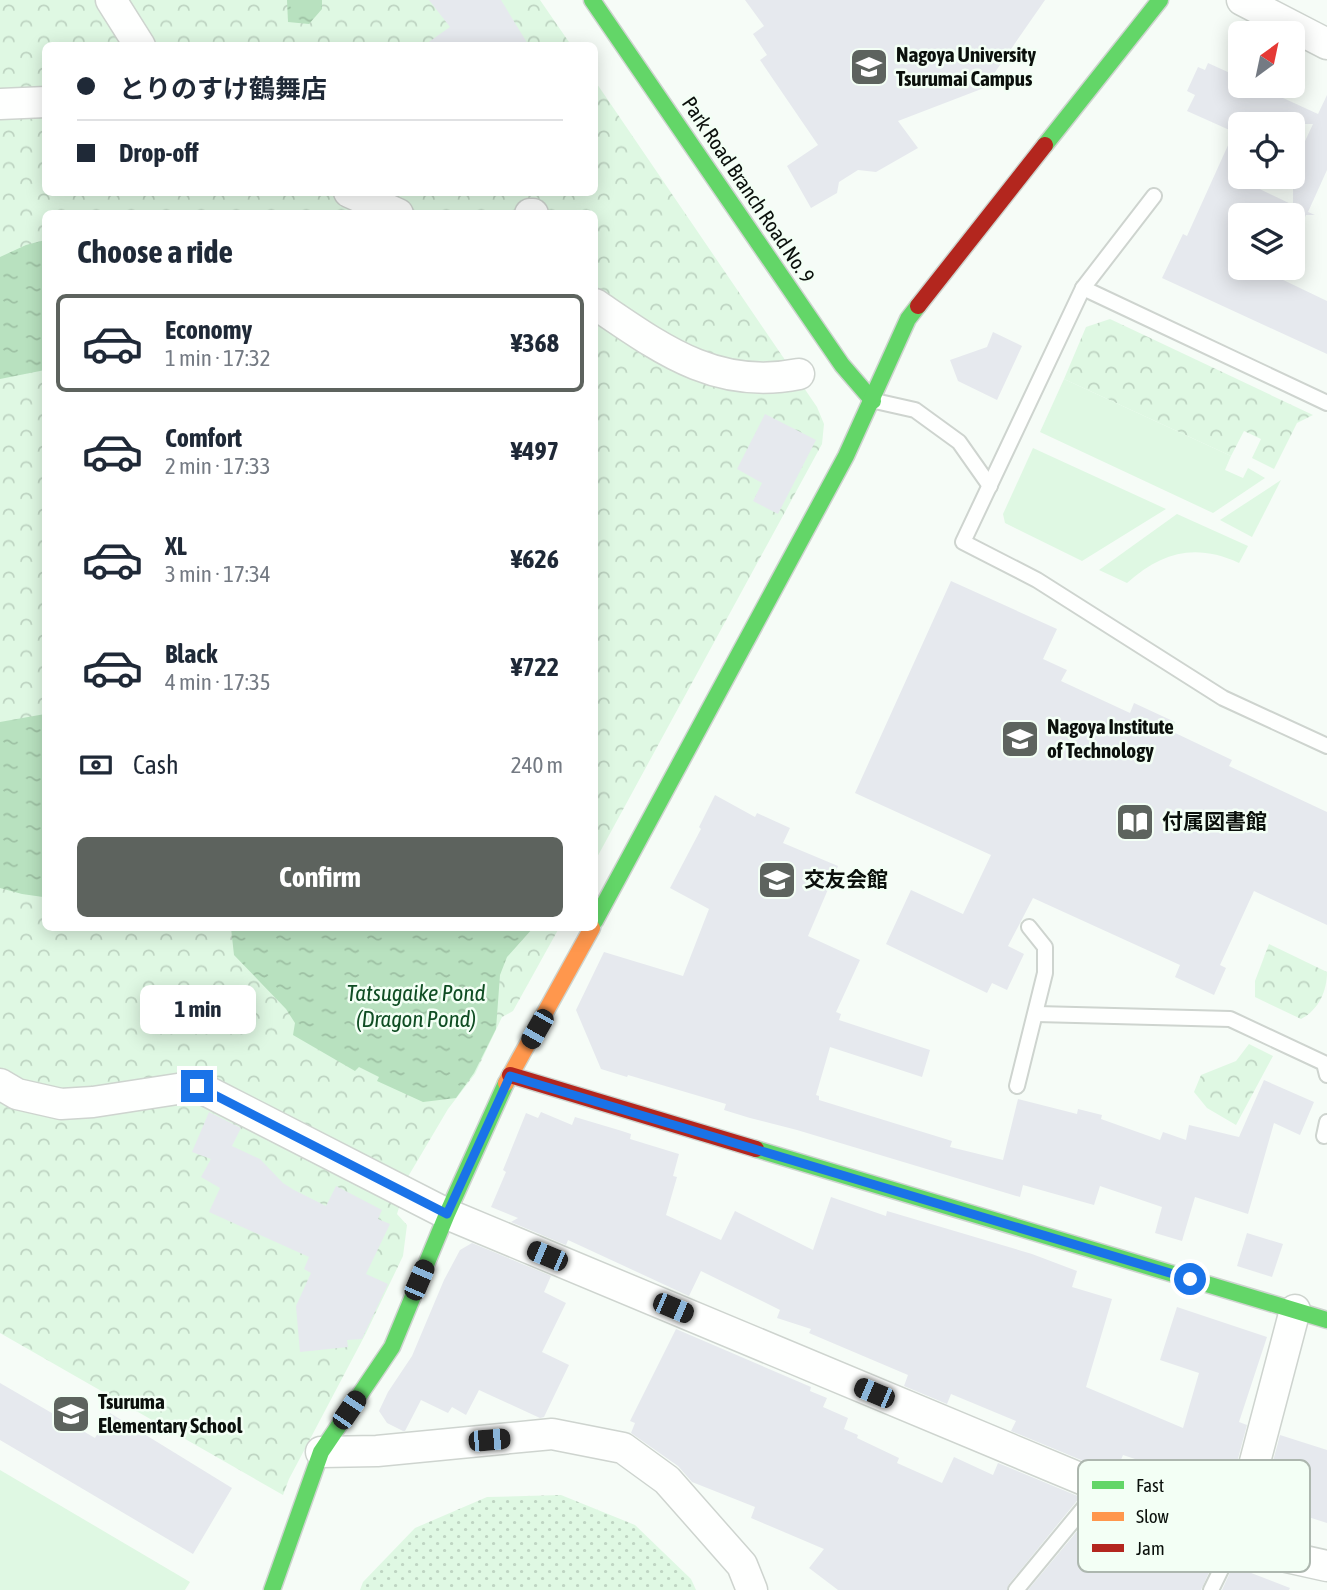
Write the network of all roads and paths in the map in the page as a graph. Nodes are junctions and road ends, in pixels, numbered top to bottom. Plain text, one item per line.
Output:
1 (111, 0) edge
2 (592, 0) edge
3 (1160, 0) edge
4 (1242, 0) edge
5 (137, 42) edge
6 (1327, 44) edge
7 (42, 102) edge
8 (0, 104) edge
9 (358, 196) edge
10 (1154, 196) dead end
11 (389, 210) edge
12 (1083, 288) junction
13 (598, 306) edge
14 (799, 374) dead end
15 (873, 401) junction
16 (1327, 403) edge
17 (990, 486) junction
18 (1327, 746) edge
19 (598, 915) edge
20 (1029, 927) dead end
21 (590, 931) edge
22 (1037, 1014) junction
23 (1326, 1065) edge
24 (510, 1076) junction
25 (0, 1084) edge
26 (1017, 1086) dead end
27 (1327, 1122) edge
28 (1327, 1135) edge
29 (447, 1214) junction
30 (1295, 1310) junction
31 (1327, 1320) edge
32 (321, 1452) junction
33 (1255, 1460) edge
34 (1078, 1477) edge
35 (1078, 1515) edge
36 (1220, 1572) edge
37 (272, 1590) edge
38 (752, 1590) edge
39 (1016, 1590) edge
40 (1211, 1590) edge

1 - 5 street
2 - 15 street, Park Road Branch Road No. 9
3 - 15 street
4 - 6 street
7 - 8 street
9 - 11 street
10 - 12 lane
12 - 16 lane
12 - 17 lane
13 - 14 street
15 - 17 lane
15 - 19 street
17 - 18 lane
20 - 22 lane
21 - 24 street
22 - 23 lane
22 - 26 lane
24 - 29 street
24 - 30 street
25 - 29 street
27 - 28 lane
29 - 32 street
29 - 34 street
30 - 31 street
30 - 33 street
32 - 37 street
32 - 38 street
35 - 39 lane
36 - 40 lane

